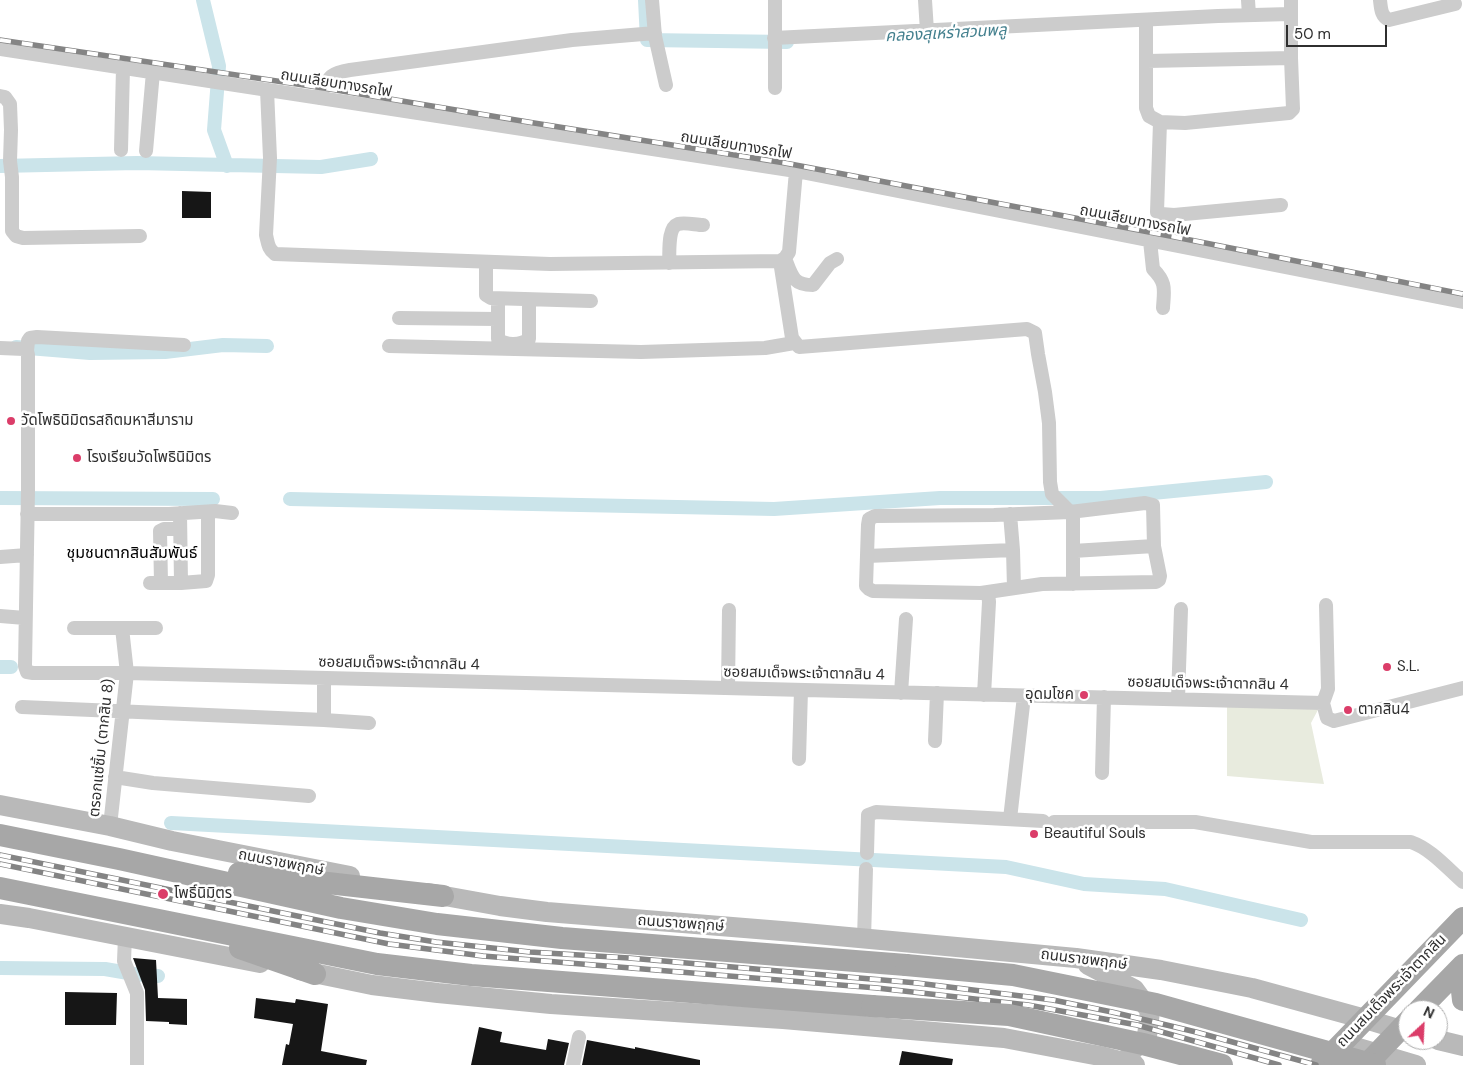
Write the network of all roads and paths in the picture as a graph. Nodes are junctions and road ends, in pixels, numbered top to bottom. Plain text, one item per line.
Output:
1 (652, 0) edge
2 (775, 0) edge
3 (925, 0) edge
4 (1248, 0) edge
5 (1291, 0) edge
6 (1380, 0) edge
7 (1455, 4) dead end
8 (1290, 14) junction
9 (1249, 15) junction
10 (1146, 22) junction
11 (926, 31) junction
12 (655, 38) junction
13 (774, 41) junction
14 (0, 49) edge
15 (1291, 58) junction
16 (1147, 61) junction
17 (123, 68) junction
18 (153, 72) junction
19 (666, 85) dead end
20 (775, 88) dead end
21 (267, 90) junction
22 (0, 96) edge
23 (319, 98) junction
24 (1160, 122) junction
25 (121, 150) dead end
26 (146, 151) dead end
27 (796, 171) junction
28 (1281, 205) dead end
29 (1174, 215) junction
30 (703, 225) dead end
31 (140, 236) dead end
32 (1150, 241) junction
33 (1169, 244) junction
34 (837, 259) dead end
35 (782, 260) junction
36 (486, 262) junction
37 (669, 262) junction
38 (498, 299) junction
39 (529, 300) junction
40 (591, 301) dead end
41 (1463, 302) edge
42 (1163, 308) dead end
43 (399, 318) dead end
44 (498, 319) junction
45 (794, 343) junction
46 (184, 345) dead end
47 (28, 346) junction
48 (389, 346) dead end
49 (0, 348) edge
50 (1060, 502) junction
51 (28, 510) junction
52 (208, 512) junction
53 (180, 513) junction
54 (232, 513) dead end
55 (1010, 514) junction
56 (180, 528) junction
57 (1154, 546) junction
58 (1013, 550) junction
59 (1073, 551) junction
60 (27, 555) junction
61 (867, 556) junction
62 (0, 557) edge
63 (181, 583) junction
64 (1073, 584) junction
65 (1014, 588) junction
66 (988, 592) junction
67 (1326, 605) dead end
68 (1181, 609) dead end
69 (729, 610) dead end
70 (0, 616) edge
71 (26, 618) junction
72 (906, 619) dead end
73 (74, 628) dead end
74 (122, 628) junction
75 (156, 628) dead end
76 (127, 673) junction
77 (324, 678) junction
78 (728, 688) junction
79 (1463, 688) edge
80 (801, 690) junction
81 (901, 692) junction
82 (937, 693) junction
83 (984, 695) junction
84 (1024, 696) junction
85 (1104, 697) junction
86 (1178, 699) junction
87 (1322, 703) junction
88 (22, 707) dead end
89 (122, 711) junction
90 (324, 720) junction
91 (370, 723) dead end
92 (936, 741) dead end
93 (799, 759) dead end
94 (1102, 773) dead end
95 (115, 777) junction
96 (309, 796) dead end
97 (0, 805) edge
98 (1010, 819) junction
99 (110, 826) junction
100 (0, 835) edge
101 (867, 853) dead end
102 (119, 859) junction
103 (866, 869) dead end
104 (1463, 882) edge
105 (0, 888) edge
106 (443, 896) junction
107 (0, 914) edge
108 (146, 917) junction
109 (1463, 918) edge
110 (125, 936) junction
111 (864, 939) junction
112 (1076, 958) junction
113 (1463, 965) edge
114 (315, 974) junction
115 (1463, 986) edge
116 (1429, 1000) edge
117 (1463, 1000) edge
118 (1365, 1019) junction
119 (1398, 1026) edge
120 (1398, 1033) edge
121 (579, 1037) dead end
122 (1448, 1042) edge
123 (1463, 1046) edge
124 (1100, 1056) junction
125 (1362, 1057) edge
126 (137, 1065) edge
127 (573, 1065) edge
128 (1135, 1065) edge
129 (1222, 1065) edge
130 (1321, 1065) edge
131 (1416, 1065) edge

1 - 12 street
2 - 13 street
3 - 11 street
4 - 9 street
5 - 8 street
6 - 7 street
8 - 9 street
8 - 15 street
9 - 10 street
10 - 11 street
10 - 16 street
11 - 13 street
12 - 19 street
12 - 23 street
13 - 20 street
14 - 17 street, ถนนเลียบทางรถไฟ
15 - 16 street
15 - 24 street
16 - 24 street
17 - 18 street, ถนนเลียบทางรถไฟ
17 - 25 street
18 - 21 street, ถนนเลียบทางรถไฟ
18 - 26 street
21 - 23 street, ถนนเลียบทางรถไฟ
21 - 36 street
22 - 31 street
23 - 27 street, ถนนเลียบทางรถไฟ
24 - 29 street
27 - 32 street, ถนนเลียบทางรถไฟ
27 - 35 street
28 - 29 street
29 - 33 street
30 - 37 street
32 - 33 street, ถนนเลียบทางรถไฟ
32 - 42 street
33 - 41 street, ถนนเลียบทางรถไฟ
34 - 35 street
35 - 37 street
35 - 45 street
36 - 37 street
36 - 38 street
38 - 39 street
38 - 44 street
39 - 40 street
39 - 44 street
43 - 44 street
45 - 48 street
45 - 50 street
46 - 47 street
47 - 49 street
47 - 51 street
50 - 55 street
50 - 57 street
50 - 59 street
51 - 53 street
51 - 60 street
52 - 53 street
52 - 54 street
52 - 63 street
53 - 56 street
55 - 58 street
55 - 61 street
56 - 63 street
56 - 63 street
57 - 59 street
57 - 64 street
58 - 61 street
58 - 65 street
59 - 64 street
60 - 62 street
60 - 71 street
61 - 66 street
64 - 65 street
65 - 66 street
66 - 83 street
67 - 87 street
68 - 86 street
69 - 78 street
70 - 71 street
71 - 76 street, ซอยสมเด็จพระเจ้าตากสิน 4
72 - 81 street
73 - 74 street
74 - 75 street
74 - 76 street, ตรอกแซ่ซิ้ม (ตากสิน 8)
76 - 77 street, ซอยสมเด็จพระเจ้าตากสิน 4
76 - 89 street, ตรอกแซ่ซิ้ม (ตากสิน 8)
77 - 78 street, ซอยสมเด็จพระเจ้าตากสิน 4
77 - 90 street
78 - 80 street, ซอยสมเด็จพระเจ้าตากสิน 4
79 - 87 street
80 - 81 street, ซอยสมเด็จพระเจ้าตากสิน 4
80 - 93 street
81 - 82 street, ซอยสมเด็จพระเจ้าตากสิน 4
82 - 83 street, ซอยสมเด็จพระเจ้าตากสิน 4
82 - 92 street
83 - 84 street, ซอยสมเด็จพระเจ้าตากสิน 4
84 - 85 street, ซอยสมเด็จพระเจ้าตากสิน 4
84 - 98 street
85 - 86 street, ซอยสมเด็จพระเจ้าตากสิน 4
85 - 94 street
86 - 87 street, ซอยสมเด็จพระเจ้าตากสิน 4
88 - 89 street
89 - 90 street
89 - 95 street, ตรอกแซ่ซิ้ม (ตากสิน 8)
90 - 91 street
95 - 96 street
95 - 99 street, ตรอกแซ่ซิ้ม (ตากสิน 8)
97 - 99 main road, ถนนราชพฤกษ์
98 - 101 street
98 - 104 street
99 - 106 main road, ถนนราชพฤกษ์
100 - 102 main road, ถนนราชพฤกษ์
102 - 106 main road
102 - 125 main road, ถนนราชพฤกษ์, bridge
103 - 111 street
105 - 108 main road
106 - 111 main road, ถนนราชพฤกษ์
107 - 110 main road
108 - 114 main road
108 - 129 main road, bridge
109 - 118 main road, ถนนสมเด็จพระเจ้าตากสิน
110 - 114 main road
110 - 126 street
111 - 112 main road, ถนนราชพฤกษ์
112 - 118 main road, ถนนราชพฤกษ์
112 - 124 main road
113 - 116 main road
114 - 124 main road
115 - 117 main road
118 - 119 main road, ถนนราชพฤกษ์
118 - 125 main road, ถนนสมเด็จพระเจ้าตากสิน
120 - 125 main road, ถนนสมเด็จพระเจ้าตากสิน
121 - 127 street
122 - 123 main road
124 - 128 main road
125 - 130 main road, ถนนสมเด็จพระเจ้าตากสิน
125 - 131 main road

